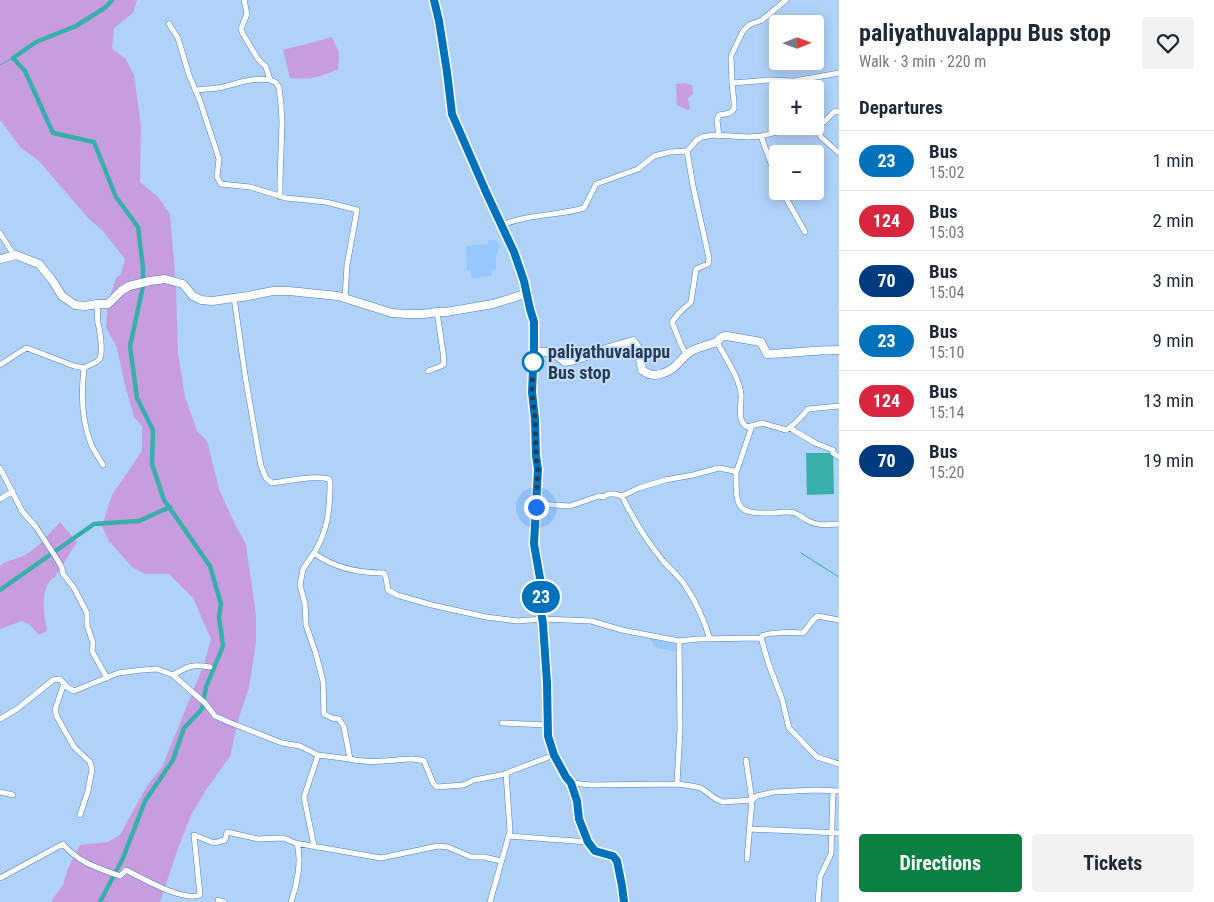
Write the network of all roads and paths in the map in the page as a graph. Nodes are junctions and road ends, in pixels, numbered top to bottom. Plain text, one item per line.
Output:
1 (244, 0) edge
2 (434, 0) edge
3 (786, 0) edge
4 (169, 24) dead end
5 (839, 73) edge
6 (270, 80) junction
7 (732, 83) junction
8 (195, 90) junction
9 (839, 112) edge
10 (824, 122) edge
11 (769, 134) edge
12 (820, 135) edge
13 (719, 136) junction
14 (761, 136) junction
15 (688, 151) junction
16 (839, 152) edge
17 (769, 158) edge
18 (280, 197) junction
19 (787, 200) edge
20 (502, 225) junction
21 (805, 232) dead end
22 (0, 233) edge
23 (15, 255) junction
24 (0, 259) edge
25 (528, 293) junction
26 (234, 297) junction
27 (345, 298) junction
28 (97, 304) junction
29 (437, 312) junction
30 (717, 342) junction
31 (839, 350) edge
32 (534, 352) junction
33 (687, 355) junction
34 (0, 365) edge
35 (85, 368) junction
36 (428, 371) dead end
37 (839, 406) edge
38 (752, 426) junction
39 (790, 428) junction
40 (839, 457) edge
41 (103, 464) dead end
42 (0, 468) edge
43 (736, 473) junction
44 (13, 491) junction
45 (622, 496) junction
46 (0, 498) edge
47 (536, 504) junction
48 (839, 524) edge
49 (314, 553) junction
50 (543, 619) junction
51 (839, 620) edge
52 (761, 638) junction
53 (710, 639) junction
54 (679, 641) junction
55 (210, 667) dead end
56 (173, 675) junction
57 (107, 678) junction
58 (64, 683) junction
59 (0, 719) edge
60 (502, 723) dead end
61 (547, 724) junction
62 (554, 755) junction
63 (318, 756) junction
64 (350, 759) junction
65 (746, 760) dead end
66 (839, 764) edge
67 (506, 772) junction
68 (571, 783) junction
69 (676, 784) junction
70 (836, 791) edge
71 (0, 792) edge
72 (13, 795) dead end
73 (752, 800) junction
74 (80, 815) dead end
75 (749, 829) junction
76 (832, 833) junction
77 (839, 833) edge
78 (509, 836) junction
79 (588, 842) junction
80 (297, 843) junction
81 (314, 846) junction
82 (747, 860) dead end
83 (501, 861) junction
84 (0, 878) edge
85 (193, 900) edge
86 (291, 902) edge
87 (490, 902) edge
88 (624, 902) edge
89 (818, 902) edge

1 - 6 street
2 - 20 main road
3 - 7 street
4 - 8 street
5 - 7 street
6 - 8 street
6 - 18 street
7 - 13 street
8 - 18 street
9 - 10 street
11 - 14 street
12 - 16 street
13 - 14 street
13 - 15 street
14 - 17 street
15 - 20 street
15 - 33 street
18 - 27 street
19 - 21 street
20 - 25 main road
22 - 23 street
23 - 24 main road
23 - 28 main road
25 - 29 main road
25 - 32 main road
26 - 27 main road
26 - 28 main road
26 - 49 street
27 - 29 main road
28 - 35 street
29 - 36 street
30 - 31 main road
30 - 33 main road
30 - 38 street
32 - 33 main road
32 - 47 main road
34 - 35 street
35 - 41 street
37 - 39 street
38 - 39 street
38 - 43 street
39 - 40 street
42 - 44 street
43 - 45 street
43 - 48 street
44 - 46 street
44 - 57 street
45 - 47 street
45 - 53 street
47 - 50 main road
49 - 50 street
49 - 64 street
50 - 54 street
50 - 61 main road
51 - 52 street
52 - 53 street
52 - 66 street
53 - 54 street
54 - 69 street
55 - 56 street
56 - 57 street
56 - 63 street
57 - 58 street
58 - 59 street
58 - 74 street
60 - 61 street
61 - 62 main road
62 - 67 street
62 - 68 main road
63 - 64 street
63 - 81 street
64 - 67 street
65 - 73 street
67 - 78 street
68 - 69 street
68 - 79 main road
69 - 73 street
70 - 73 street
70 - 76 street
71 - 72 street
73 - 75 street
75 - 76 street
75 - 82 street
76 - 77 street
76 - 89 street
78 - 79 street
78 - 83 street
79 - 88 main road
80 - 81 street
80 - 85 street
80 - 86 street
81 - 83 street
83 - 87 street
84 - 85 street

